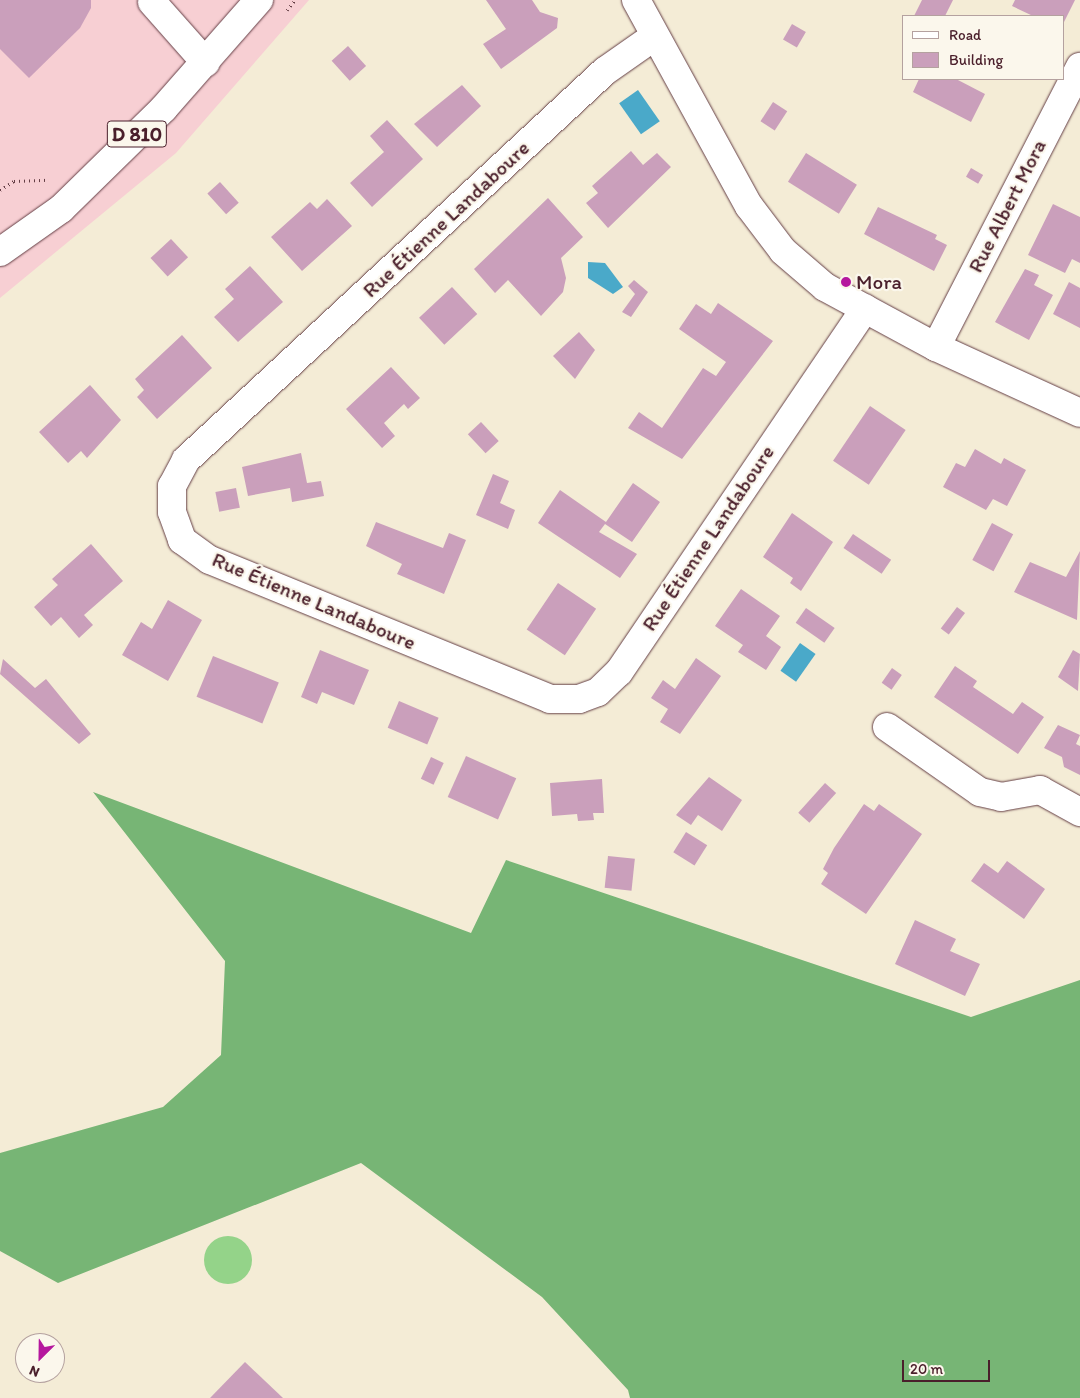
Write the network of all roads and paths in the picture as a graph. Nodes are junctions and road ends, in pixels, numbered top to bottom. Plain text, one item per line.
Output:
1 (259, 0) edge
2 (636, 0) edge
3 (152, 2) dead end
4 (655, 36) junction
5 (206, 63) junction
6 (1080, 66) edge
7 (39, 178) dead end
8 (0, 190) edge
9 (0, 252) edge
10 (865, 308) junction
11 (936, 347) junction
12 (1080, 413) edge
13 (887, 727) dead end
14 (1080, 812) edge

1 - 5 street, D 810
2 - 4 street
3 - 5 street
4 - 10 street
4 - 10 street, Rue Étienne Landaboure
5 - 9 street, D 810
6 - 11 street, Rue Albert Mora
7 - 8 path
10 - 11 street
11 - 12 street
13 - 14 street

